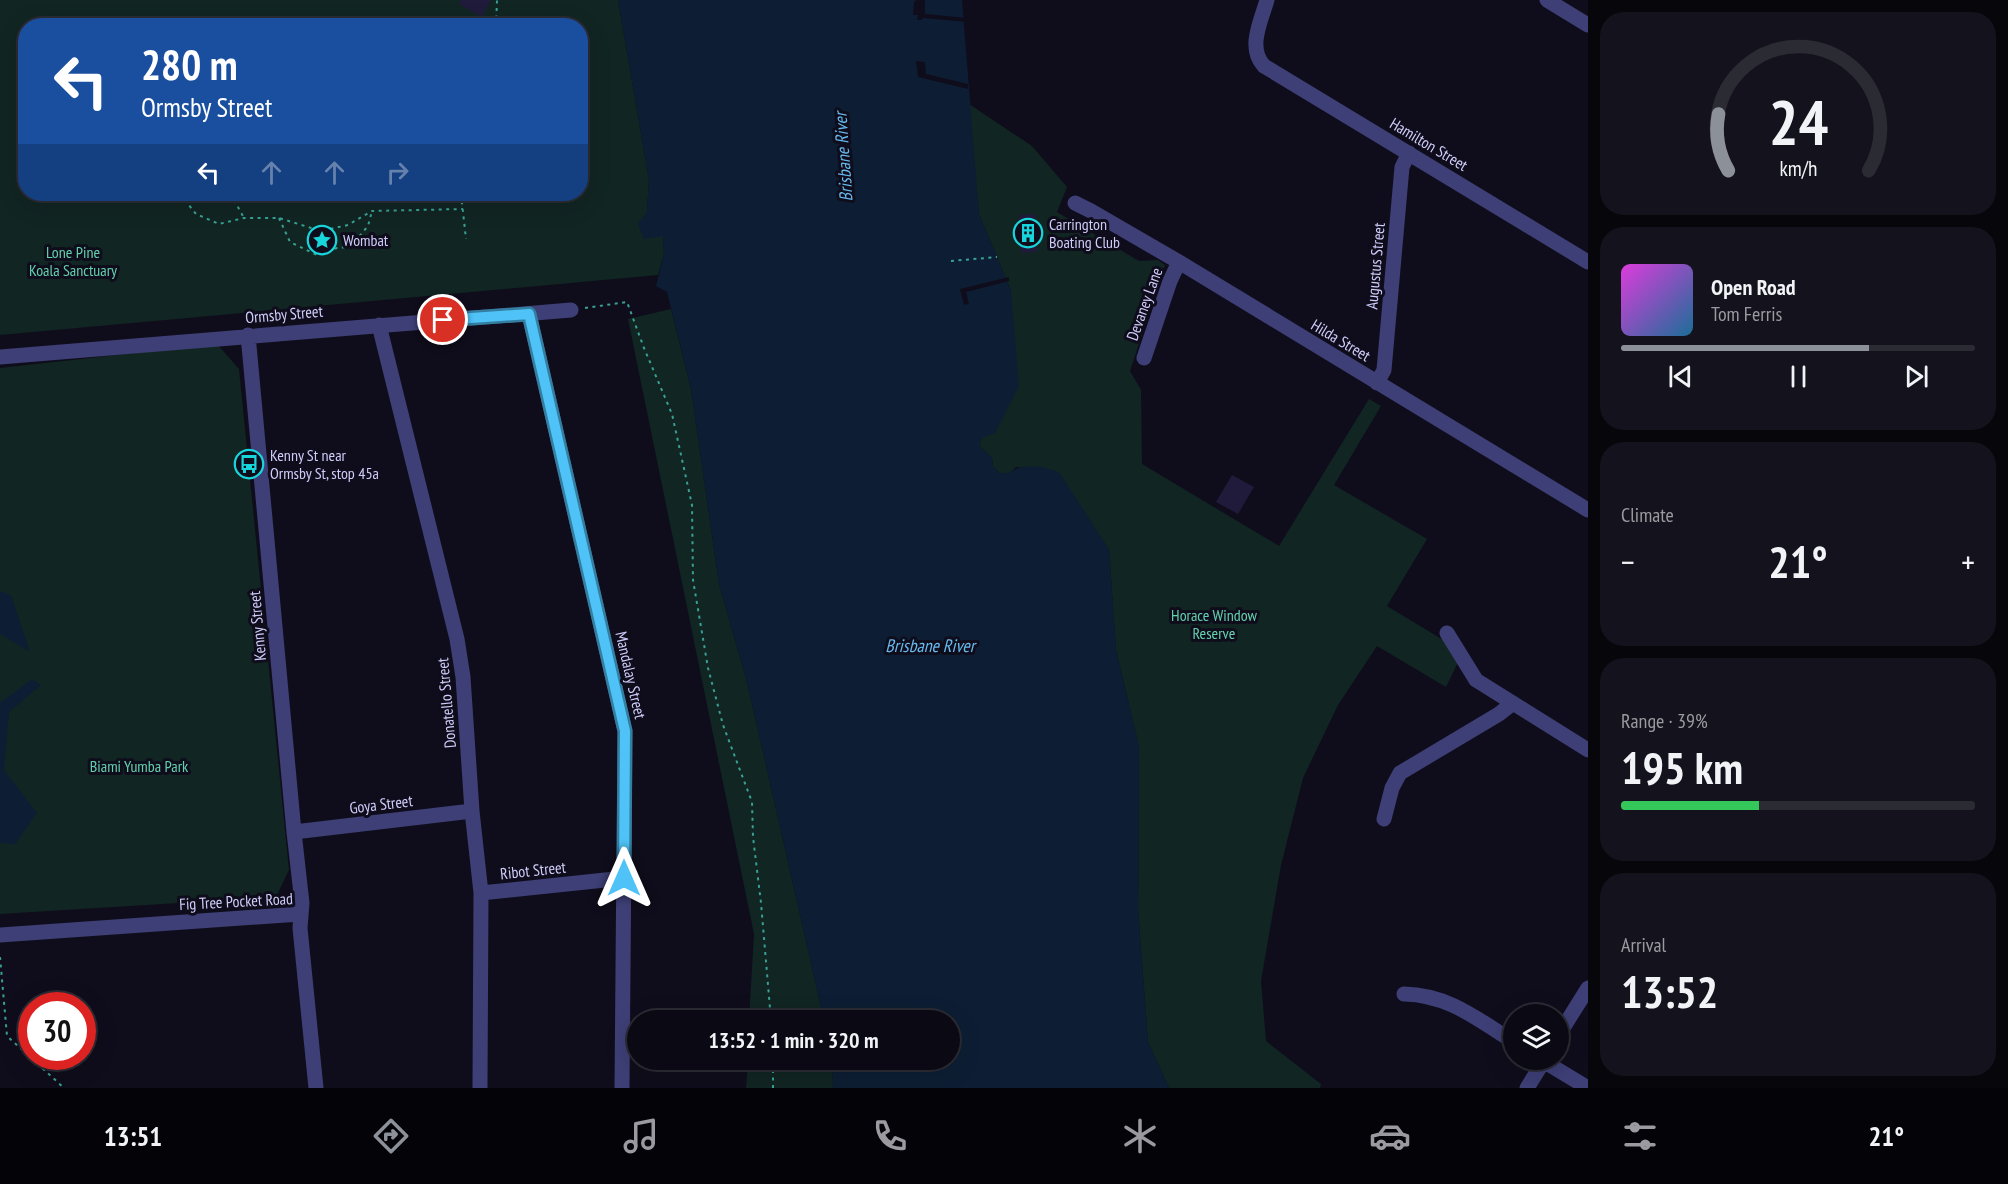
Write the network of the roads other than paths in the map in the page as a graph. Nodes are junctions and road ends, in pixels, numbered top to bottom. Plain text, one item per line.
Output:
1 (1267, 0) edge
2 (1547, 0) edge
3 (1588, 25) edge
4 (1409, 153) junction
5 (1075, 204) dead end
6 (1179, 262) junction
7 (1588, 262) edge
8 (571, 310) road end
9 (529, 314) junction
10 (379, 325) junction
11 (248, 335) junction
12 (0, 357) edge
13 (1144, 358) dead end
14 (1377, 383) junction
15 (1588, 510) edge
16 (1447, 633) dead end
17 (1513, 703) junction
18 (1588, 750) edge
19 (472, 812) junction
20 (1384, 819) dead end
21 (294, 832) junction
22 (624, 878) junction
23 (481, 893) junction
24 (300, 914) junction
25 (0, 935) edge
26 (1588, 988) edge
27 (1404, 994) dead end
28 (1569, 1018) edge
29 (1503, 1035) edge
30 (1537, 1070) edge
31 (1559, 1070) edge
32 (316, 1088) edge
33 (480, 1088) edge
34 (622, 1088) edge
35 (1527, 1088) edge
36 (1588, 1088) edge

1 - 4 street, Hamilton Street
2 - 3 street
4 - 7 street, Hamilton Street
4 - 14 street, Augustus Street
5 - 6 street, Hilda Street
6 - 13 street, Devaney Lane
6 - 14 street, Hilda Street
8 - 9 street, Ormsby Street
9 - 10 street, Ormsby Street
9 - 22 street, Mandalay Street
10 - 11 street, Ormsby Street
10 - 19 street, Donatello Street
11 - 12 street, Ormsby Street
11 - 21 street, Kenny Street
14 - 15 street, Hilda Street
16 - 17 street
17 - 18 street
17 - 20 street
19 - 21 street, Goya Street
19 - 23 street, Donatello Street
21 - 24 street, Kenny Street
22 - 23 street, Ribot Street
22 - 34 street, Mandalay Street
23 - 33 street, Donatello Street
24 - 25 street, Fig Tree Pocket Road
24 - 32 street, Fig Tree Pocket Road
26 - 28 street
27 - 29 street
30 - 35 street
31 - 36 street

